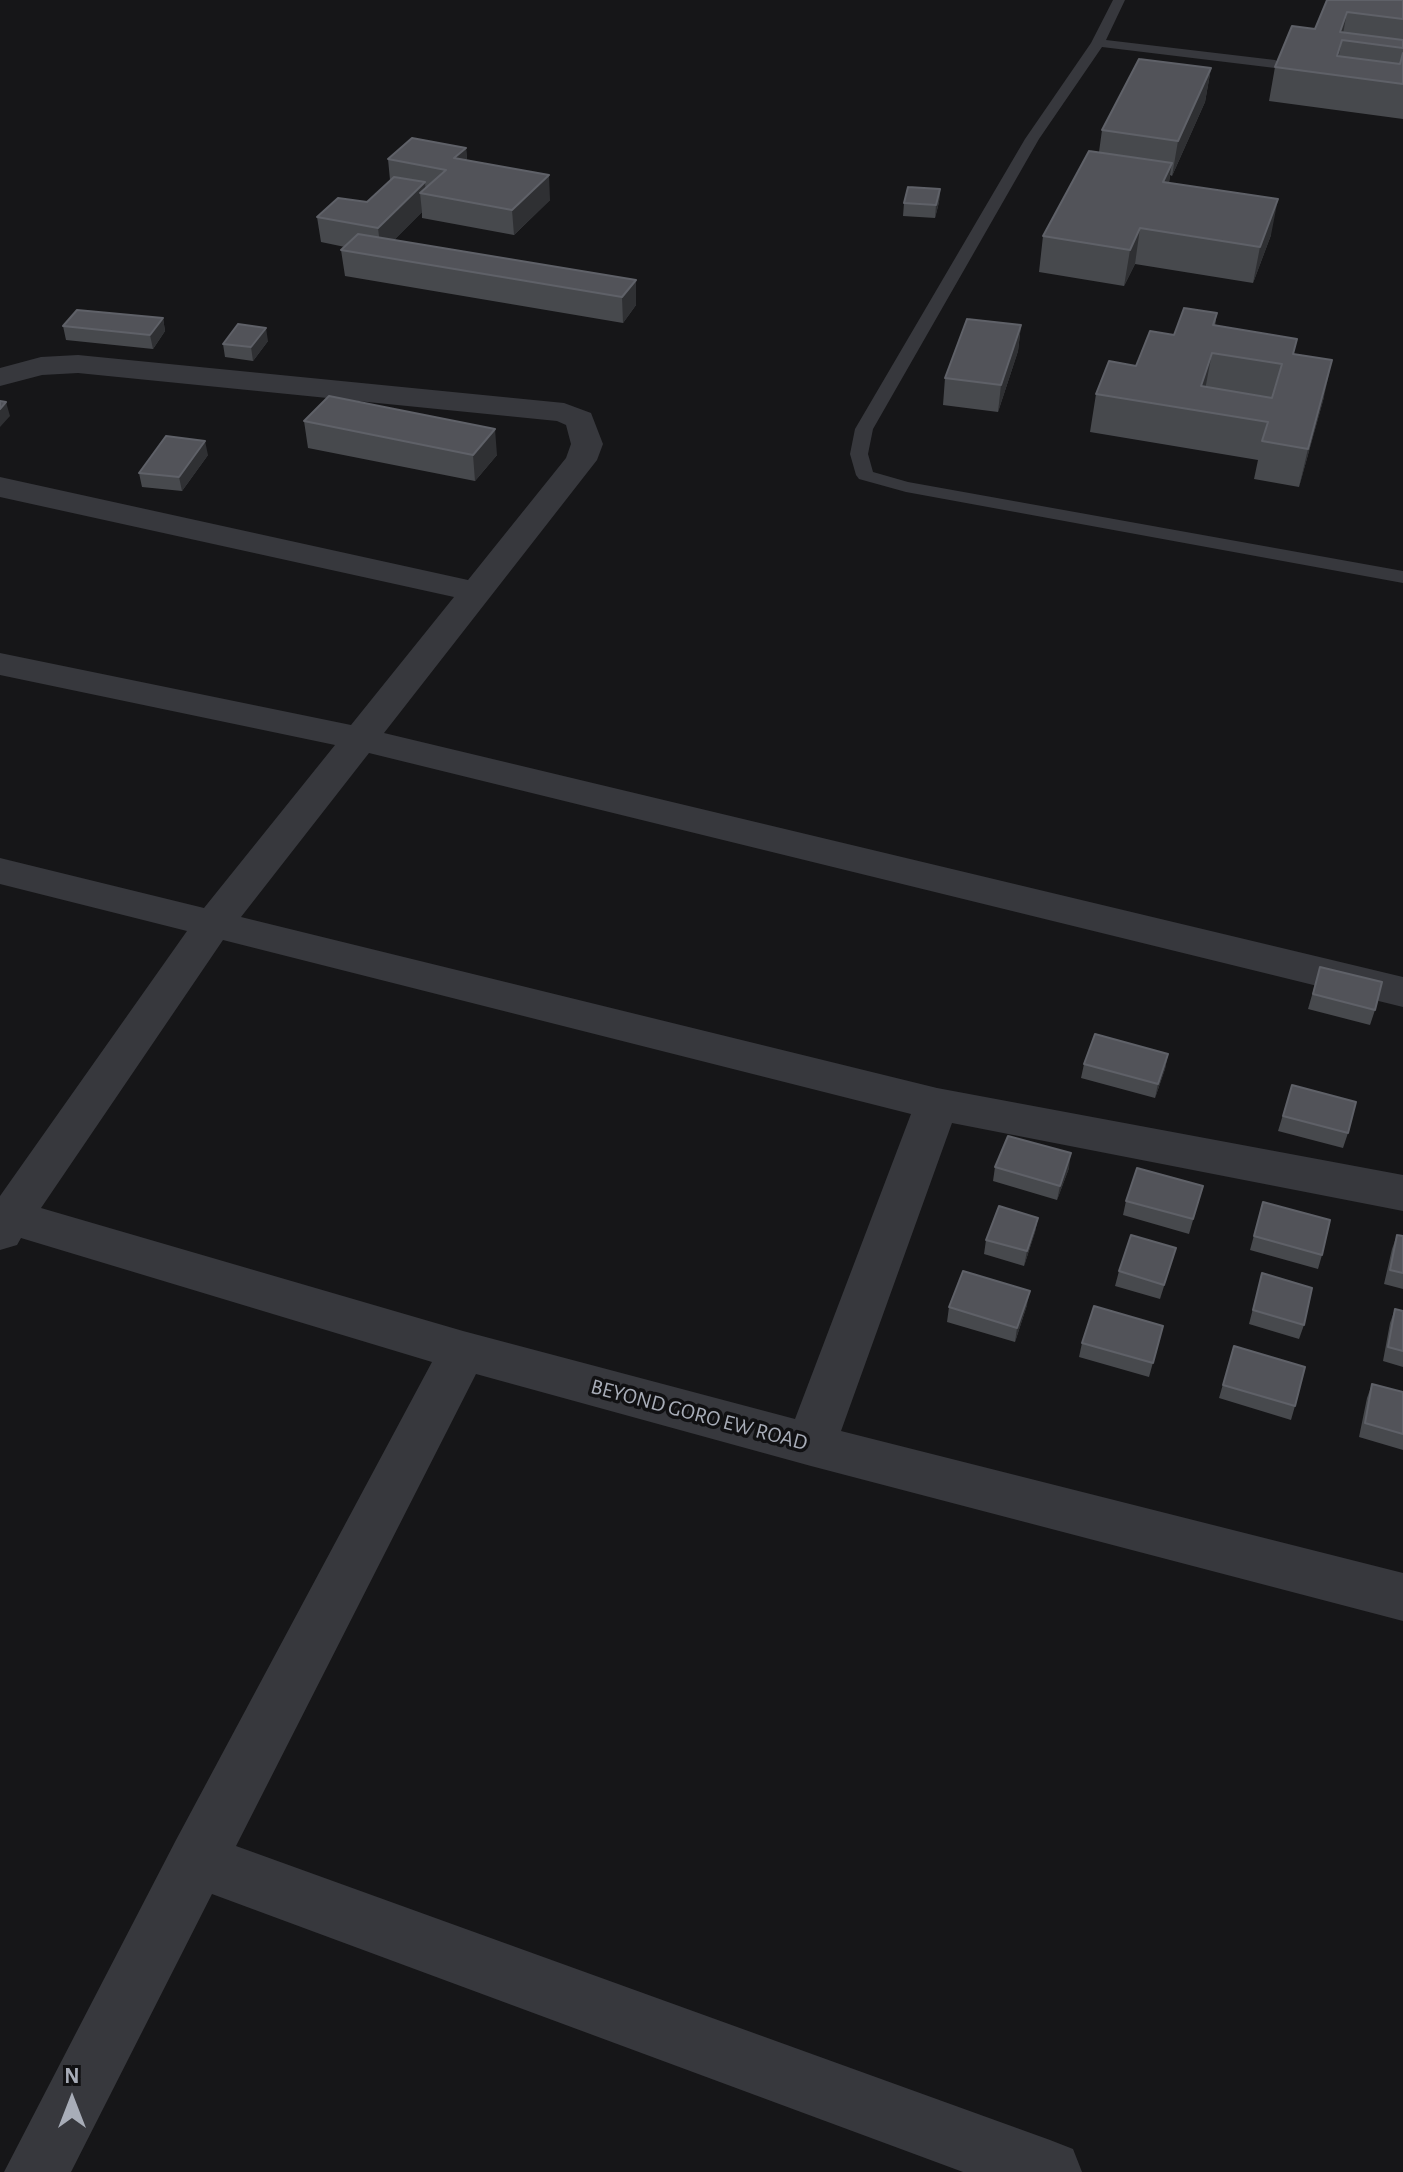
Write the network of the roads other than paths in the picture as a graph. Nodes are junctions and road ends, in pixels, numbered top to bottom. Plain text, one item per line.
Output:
1 (1119, 0) edge
2 (1098, 43) junction
3 (1275, 64) edge
4 (0, 377) edge
5 (0, 487) edge
6 (1403, 577) edge
7 (477, 592) junction
8 (0, 664) edge
9 (361, 739) junction
10 (0, 871) edge
11 (213, 924) junction
12 (1403, 992) edge
13 (937, 1104) junction
14 (1403, 1193) edge
15 (4, 1221) edge
16 (463, 1351) junction
17 (811, 1445) junction
18 (1403, 1597) edge
19 (197, 1860) junction
20 (1027, 2168) edge
21 (36, 2172) edge

1 - 2 lane
2 - 3 lane
2 - 6 lane
4 - 7 street
5 - 7 street
7 - 9 street
8 - 9 street
9 - 11 street
9 - 12 street
10 - 11 street
11 - 13 street
11 - 15 street
13 - 14 street
13 - 17 street
15 - 16 street, BEYOND GORO EW ROAD
16 - 17 street, BEYOND GORO EW ROAD
16 - 19 street
17 - 18 street, BEYOND GORO EW ROAD
19 - 20 street
19 - 21 street

